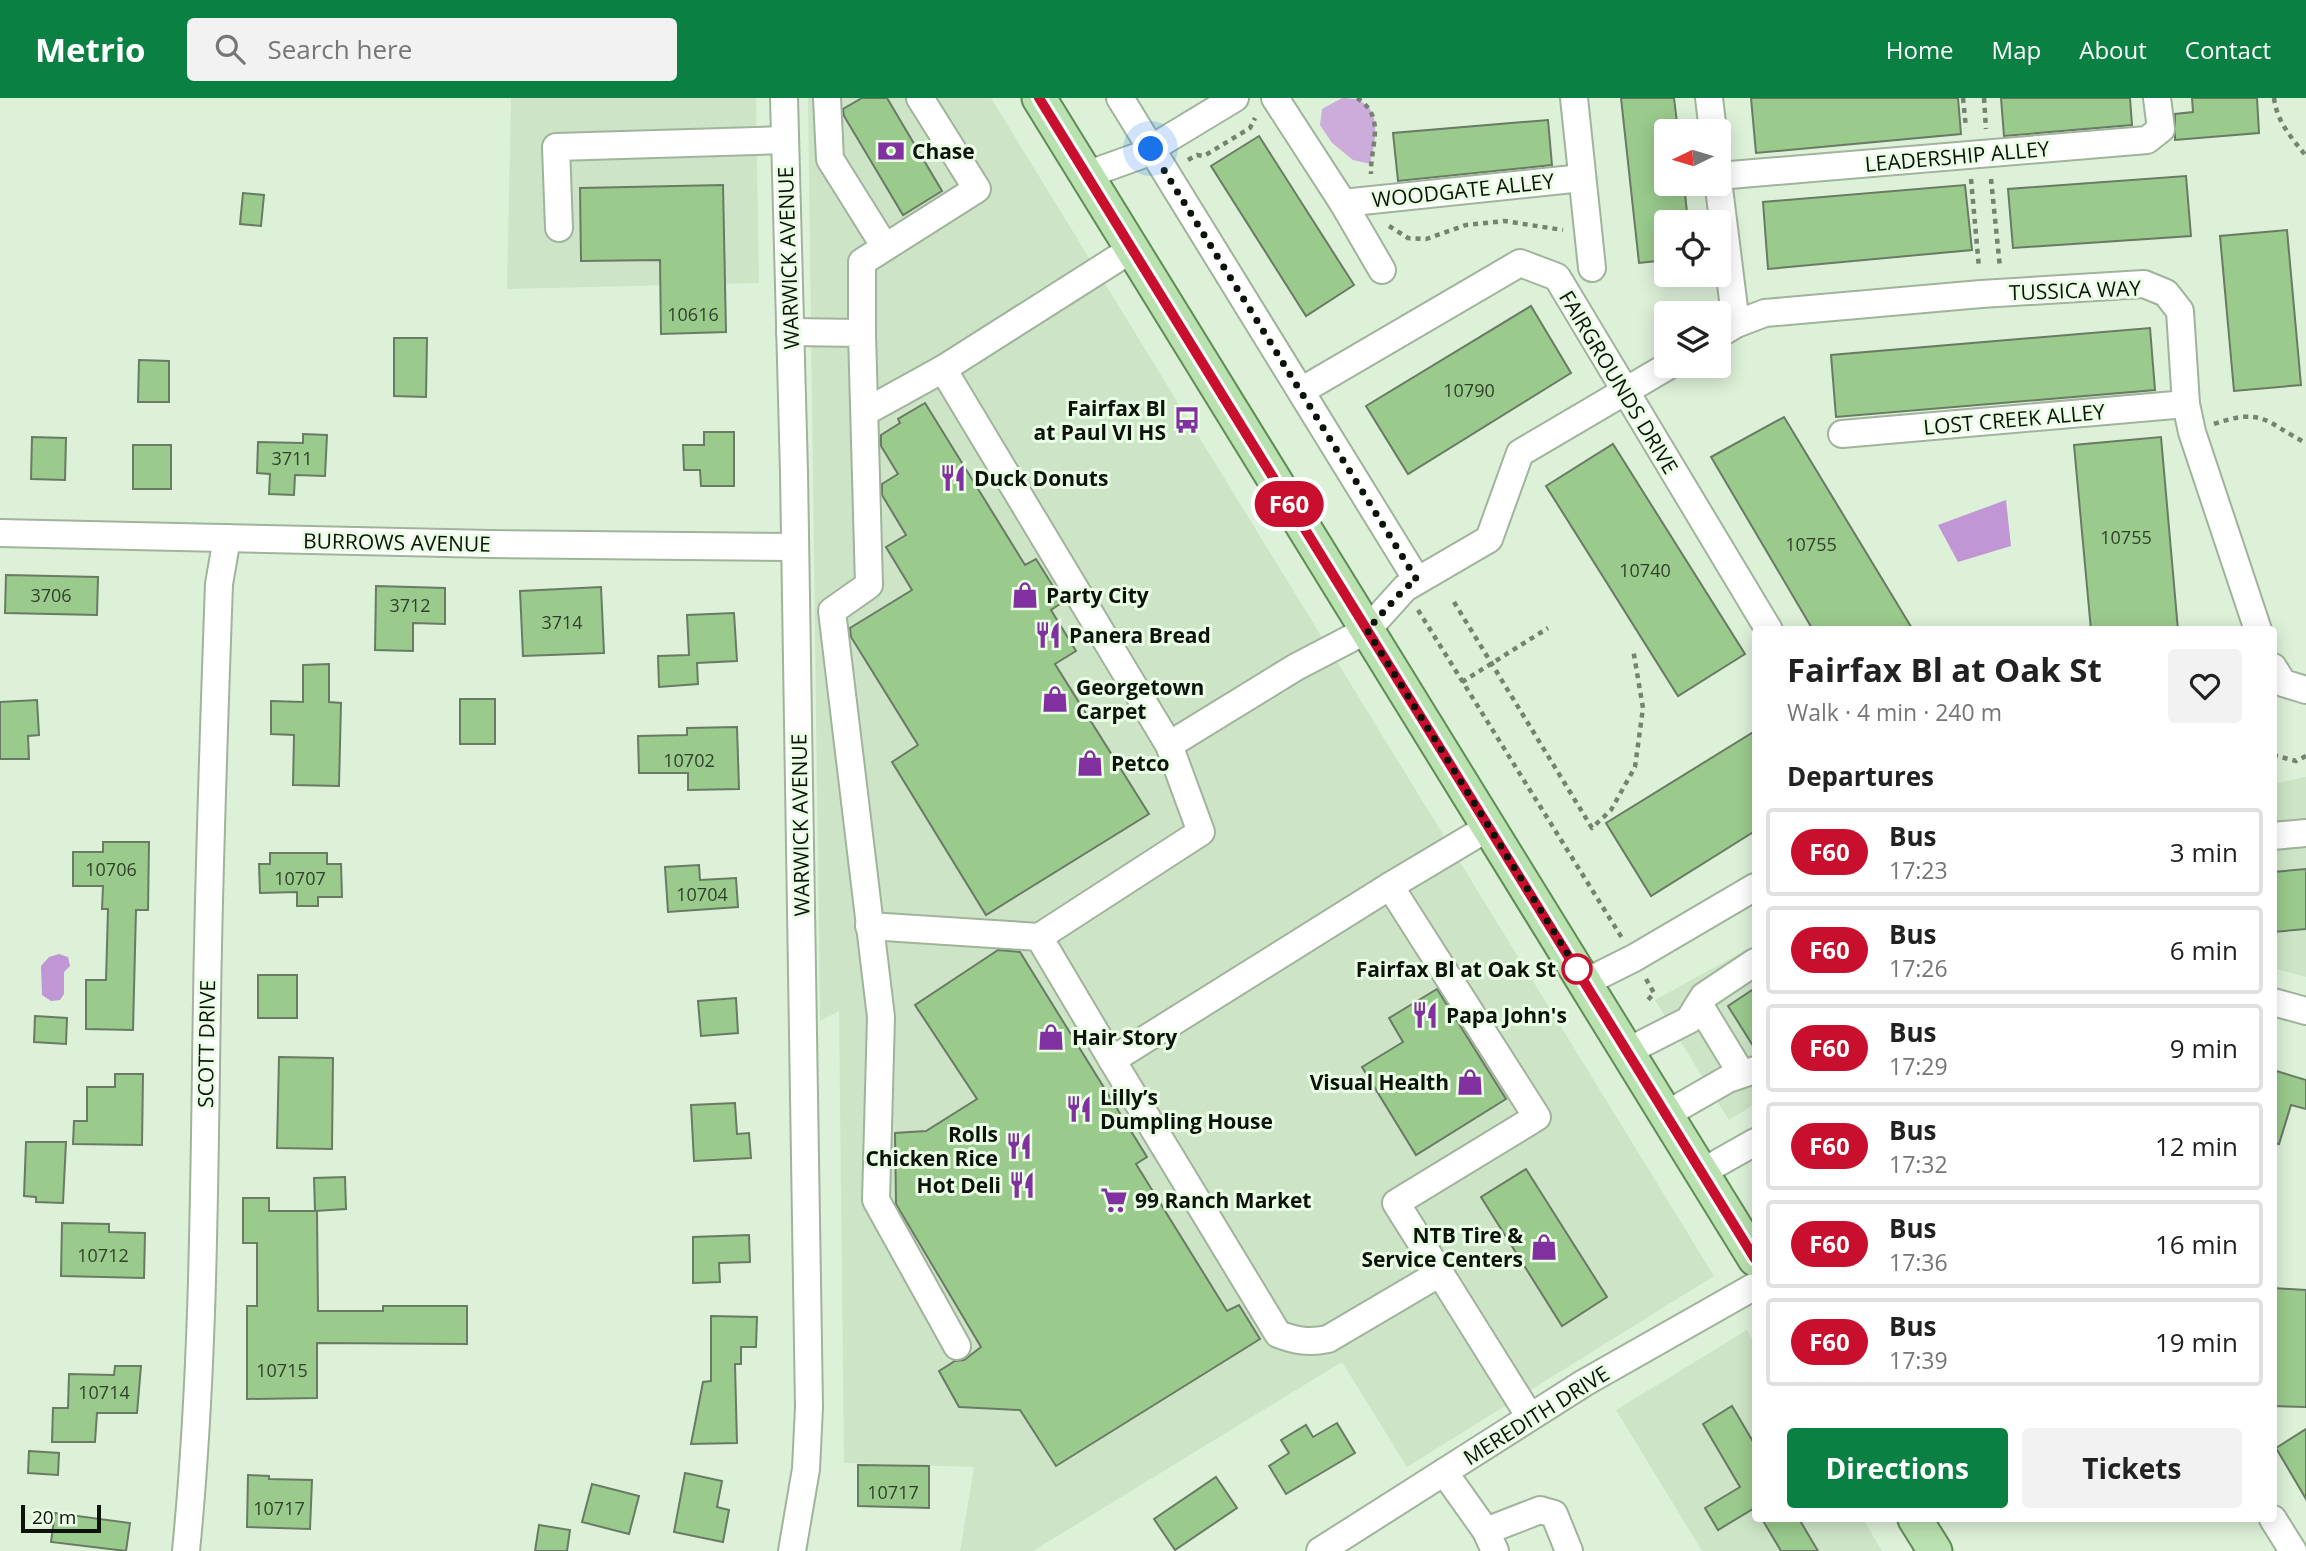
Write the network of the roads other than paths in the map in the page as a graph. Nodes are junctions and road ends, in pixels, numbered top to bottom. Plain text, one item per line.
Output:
1 (784, 98) edge
2 (827, 98) edge
3 (920, 98) edge
4 (1039, 98) edge
5 (1120, 98) edge
6 (1235, 98) edge
7 (1574, 98) edge
8 (1709, 98) edge
9 (2157, 98) edge
10 (1277, 102) edge
11 (1712, 119) edge
12 (785, 140) junction
13 (1151, 149) junction
14 (1086, 175) junction
15 (1731, 177) edge
16 (1582, 178) junction
17 (1719, 196) edge
18 (1343, 203) junction
19 (559, 228) dead end
20 (885, 247) junction
21 (1132, 249) junction
22 (1592, 268) dead end
23 (1382, 270) dead end
24 (1725, 301) edge
25 (1731, 327) edge
26 (790, 332) junction
27 (862, 333) junction
28 (943, 369) junction
29 (1654, 374) edge
30 (1301, 391) junction
31 (1624, 392) junction
32 (2186, 404) junction
33 (865, 412) junction
34 (1842, 434) dead end
35 (0, 533) edge
36 (227, 538) junction
37 (795, 547) junction
38 (1417, 580) junction
39 (1767, 626) edge
40 (2257, 626) edge
41 (1367, 630) junction
42 (2277, 673) edge
43 (2306, 690) edge
44 (1169, 744) junction
45 (1489, 827) junction
46 (2306, 833) edge
47 (2277, 836) edge
48 (1391, 886) junction
49 (1752, 889) edge
50 (869, 926) junction
51 (1039, 937) junction
52 (1752, 964) edge
53 (1586, 982) junction
54 (1699, 1003) junction
55 (2277, 1003) edge
56 (2306, 1011) edge
57 (1628, 1051) junction
58 (1112, 1060) junction
59 (1748, 1072) edge
60 (1667, 1114) junction
61 (1752, 1144) edge
62 (1702, 1172) junction
63 (1752, 1254) edge
64 (1440, 1273) junction
65 (1752, 1288) edge
66 (957, 1346) dead end
67 (1530, 1417) junction
68 (1444, 1472) junction
69 (1917, 1522) edge
70 (2275, 1522) edge
71 (1491, 1541) edge
72 (186, 1551) edge
73 (792, 1551) edge
74 (1320, 1551) edge
75 (1569, 1551) edge
76 (1935, 1551) edge
77 (2293, 1551) edge

1 - 12 street, WARWICK AVENUE
2 - 20 street
3 - 20 street
4 - 14 main road
5 - 13 street
6 - 13 street
7 - 16 street, WOODGATE ALLEY
8 - 11 street
9 - 15 street, LEADERSHIP ALLEY
10 - 18 street, WOODGATE ALLEY
12 - 19 street
12 - 26 street, WARWICK AVENUE
13 - 14 street
13 - 30 street
14 - 21 main road
16 - 18 street, WOODGATE ALLEY
16 - 22 street, WOODGATE ALLEY
17 - 24 street
18 - 23 street, WOODGATE ALLEY
20 - 27 street
21 - 28 street
21 - 41 main road
25 - 32 street, TUSSICA WAY
26 - 27 street
26 - 37 street, WARWICK AVENUE
27 - 33 street
28 - 33 street
28 - 44 street
29 - 31 street
30 - 31 street, FAIRGROUNDS DRIVE
30 - 38 street
31 - 38 street
31 - 39 street, FAIRGROUNDS DRIVE
32 - 34 street, LOST CREEK ALLEY
32 - 40 street, TUSSICA WAY
33 - 50 street
35 - 36 street, BURROWS AVENUE
36 - 37 street, BURROWS AVENUE
36 - 72 street, SCOTT DRIVE
37 - 73 street, WARWICK AVENUE
38 - 41 street
41 - 44 street
41 - 45 main road
42 - 43 street
44 - 51 street
45 - 48 street
45 - 53 main road
46 - 47 street
48 - 58 street
48 - 64 street
49 - 53 street
50 - 51 street
50 - 66 street
51 - 58 street
52 - 54 street
53 - 57 main road
54 - 57 street
54 - 59 street
55 - 56 street
57 - 60 main road
58 - 64 street
59 - 60 street
60 - 62 main road
61 - 62 street
62 - 63 main road
64 - 67 street
65 - 67 street, MEREDITH DRIVE
67 - 68 street, MEREDITH DRIVE
68 - 71 street
68 - 74 street, MEREDITH DRIVE
69 - 76 main road
70 - 77 street
71 - 75 street

